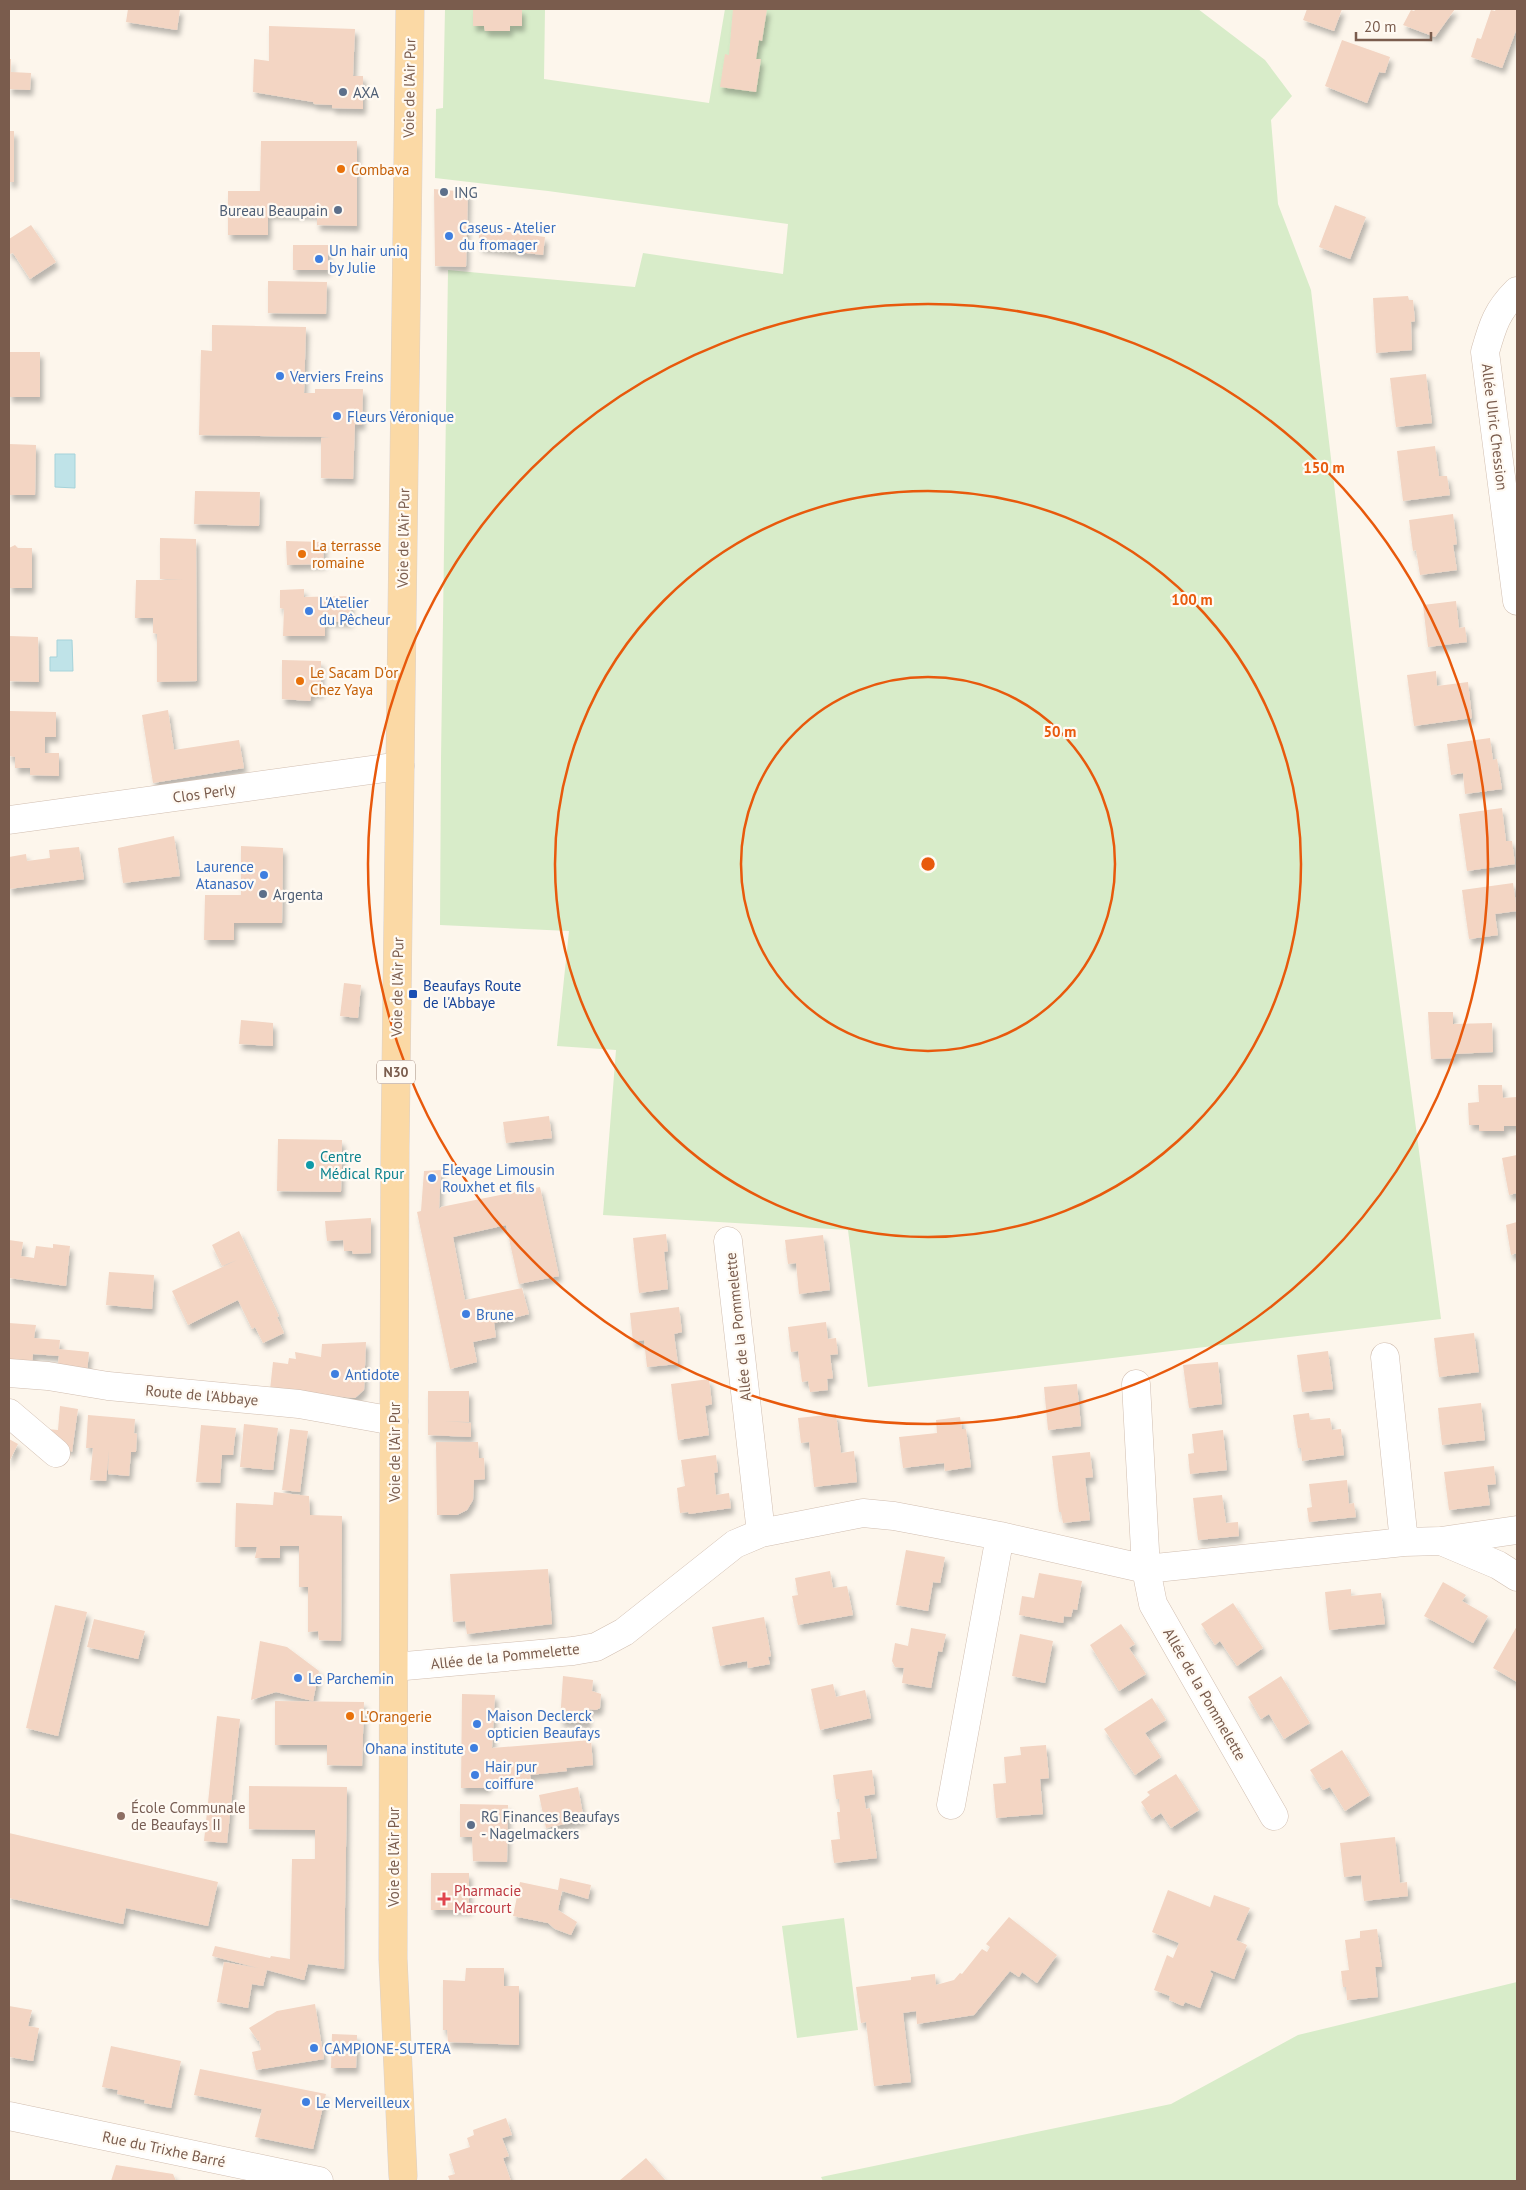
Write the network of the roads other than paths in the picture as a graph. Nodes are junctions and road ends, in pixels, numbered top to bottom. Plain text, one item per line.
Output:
1 (410, 9) edge
2 (1517, 291) edge
3 (1517, 601) edge
4 (400, 766) junction
5 (9, 820) edge
6 (728, 1241) dead end
7 (1385, 1358) dead end
8 (9, 1373) edge
9 (1136, 1384) dead end
10 (9, 1413) edge
11 (394, 1421) junction
12 (56, 1453) dead end
13 (1517, 1530) edge
14 (761, 1533) junction
15 (1000, 1536) junction
16 (1441, 1541) junction
17 (1404, 1542) junction
18 (1146, 1569) junction
19 (1517, 1576) edge
20 (394, 1667) junction
21 (951, 1805) dead end
22 (1274, 1816) dead end
23 (9, 2116) edge
24 (404, 2180) edge
25 (319, 2181) edge

1 - 4 main road, Voie de l'Air Pur / N30
2 - 3 street, Allée Ulric Chession
4 - 5 street, Clos Perly
4 - 11 main road, Voie de l'Air Pur / N30
6 - 14 street, Allée de la Pommelette
7 - 17 street
8 - 11 street, Route de l'Abbaye
9 - 18 street, Allée de la Pommelette
10 - 12 street
11 - 20 main road, Voie de l'Air Pur / N30
13 - 16 street, Allée de la Pommelette
14 - 15 street, Allée de la Pommelette
14 - 20 street, Allée de la Pommelette
15 - 18 street, Allée de la Pommelette
15 - 21 street
16 - 17 street, Allée de la Pommelette
16 - 19 street, Allée de la Pommelette
17 - 18 street, Allée de la Pommelette
18 - 22 street, Allée de la Pommelette
20 - 24 main road, Voie de l'Air Pur / N30
23 - 25 street, Rue du Trixhe Barré

